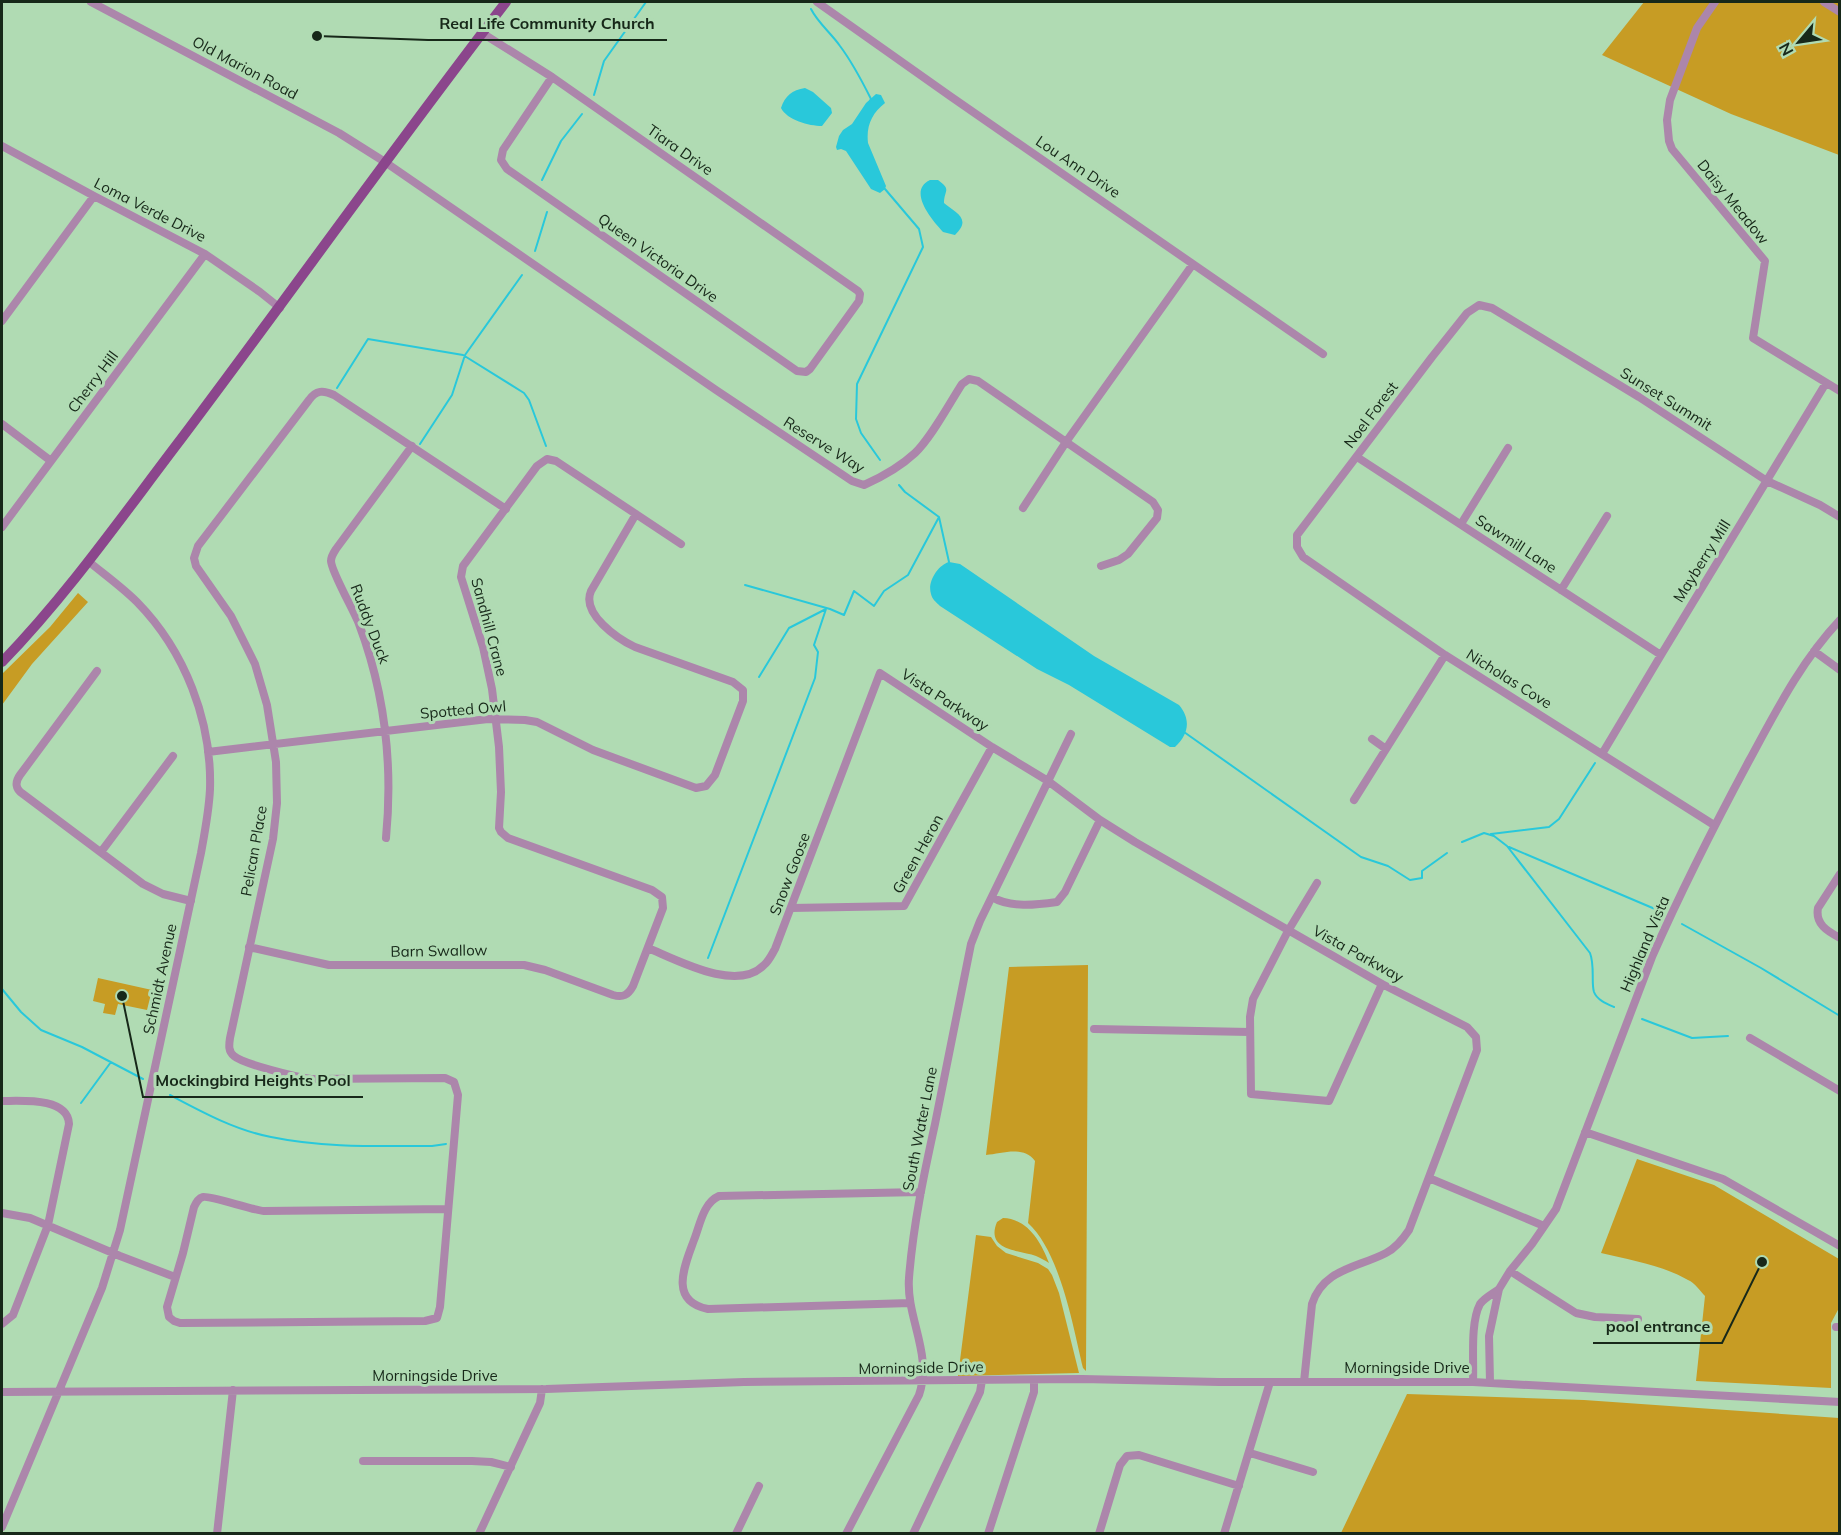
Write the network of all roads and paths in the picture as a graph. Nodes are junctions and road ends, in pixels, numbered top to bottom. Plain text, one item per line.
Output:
1 (91, 2) edge
2 (506, 2) edge
3 (817, 2) edge
4 (1714, 2) edge
5 (1824, 2) edge
6 (1839, 12) edge
7 (482, 33) junction
8 (552, 77) junction
9 (2, 146) edge
10 (385, 162) junction
11 (94, 196) junction
12 (205, 254) junction
13 (1193, 264) junction
14 (860, 294) joint
15 (1479, 305) joint
16 (280, 308) junction
17 (2, 321) edge
18 (1323, 354) dead end
19 (1827, 383) junction
20 (1839, 391) edge
21 (2, 424) edge
22 (1066, 442) junction
23 (412, 446) junction
24 (1508, 448) dead end
25 (1357, 457) junction
26 (51, 461) junction
27 (1767, 481) junction
28 (506, 508) junction
29 (1023, 508) dead end
30 (636, 514) junction
31 (1607, 516) dead end
32 (1839, 517) edge
33 (1461, 524) junction
34 (2, 527) edge
35 (681, 544) dead end
36 (1297, 547) joint
37 (88, 561) junction
38 (1101, 566) dead end
39 (1561, 590) junction
40 (1839, 620) edge
41 (1814, 651) junction
42 (1445, 655) junction
43 (1661, 655) junction
44 (2, 662) edge
45 (1839, 670) edge
46 (97, 671) dead end
47 (880, 673) joint
48 (496, 718) junction
49 (385, 730) junction
50 (1071, 734) dead end
51 (1372, 739) dead end
52 (274, 744) junction
53 (992, 747) junction
54 (1386, 748) junction
55 (208, 752) junction
56 (1602, 754) junction
57 (173, 756) dead end
58 (1048, 781) junction
59 (1354, 800) dead end
60 (1100, 820) junction
61 (1714, 825) junction
62 (386, 838) dead end
63 (101, 852) junction
64 (1839, 874) edge
65 (1317, 883) dead end
66 (992, 897) junction
67 (191, 901) junction
68 (791, 908) junction
69 (1288, 931) junction
70 (1839, 938) edge
71 (249, 948) junction
72 (648, 948) junction
73 (1382, 984) junction
74 (1094, 1029) dead end
75 (1250, 1032) junction
76 (1750, 1038) dead end
77 (1839, 1091) edge
78 (2, 1101) edge
79 (1585, 1132) junction
80 (1429, 1178) junction
81 (921, 1192) junction
82 (448, 1209) junction
83 (2, 1213) edge
84 (48, 1225) junction
85 (1544, 1226) junction
86 (1839, 1246) edge
87 (113, 1253) junction
88 (1510, 1271) junction
89 (175, 1277) junction
90 (1499, 1289) junction
91 (910, 1303) junction
92 (1638, 1319) dead end
93 (4, 1323) edge
94 (982, 1380) junction
95 (1034, 1380) junction
96 (923, 1381) junction
97 (1270, 1382) junction
98 (1304, 1382) junction
99 (1473, 1382) junction
100 (1490, 1382) junction
101 (542, 1389) junction
102 (233, 1390) junction
103 (2, 1392) edge
104 (59, 1392) junction
105 (1839, 1402) edge
106 (1250, 1453) junction
107 (363, 1461) dead end
108 (511, 1467) junction
109 (1313, 1472) dead end
110 (759, 1486) dead end
111 (1239, 1486) junction
112 (2, 1527) edge
113 (217, 1533) edge
114 (479, 1533) edge
115 (736, 1533) edge
116 (846, 1533) edge
117 (914, 1533) edge
118 (988, 1533) edge
119 (1099, 1533) edge
120 (1224, 1533) edge

1 - 10 street, Old Marion Road
2 - 7 main road
3 - 13 street, Lou Ann Drive
4 - 19 street, Daisy Meadow
5 - 6 street
7 - 8 street, Tiara Drive
7 - 10 main road
8 - 14 street, Tiara Drive
8 - 14 street, Queen Victoria Drive
9 - 11 street, Loma Verde Drive
10 - 16 main road
10 - 22 street, Reserve Way
11 - 12 street, Loma Verde Drive
11 - 17 street
12 - 16 street, Loma Verde Drive
12 - 26 street, Cherry Hill
13 - 18 street, Lou Ann Drive
13 - 22 street
15 - 25 street, Noel Forest
15 - 27 street, Sunset Summit
16 - 37 main road
19 - 20 street, Daisy Meadow
19 - 27 street, Mayberry Mill
21 - 26 street
22 - 29 street
22 - 38 street, Reserve Way
23 - 28 street
23 - 49 street, Ruddy Duck
23 - 52 street, Pelican Place
24 - 33 street
25 - 33 street, Sawmill Lane
25 - 36 street, Noel Forest
26 - 34 street, Cherry Hill
27 - 32 street, Sunset Summit
27 - 43 street, Mayberry Mill
28 - 30 street, Sandhill Crane
28 - 48 street, Sandhill Crane
30 - 35 street
30 - 48 street, Spotted Owl
31 - 39 street
33 - 39 street, Sawmill Lane
36 - 42 street, Nicholas Cove
37 - 44 main road
37 - 55 street, Schmidt Avenue
39 - 43 street, Sawmill Lane
40 - 41 street, Highland Vista
41 - 45 street
41 - 61 street, Highland Vista
42 - 54 street
42 - 56 street, Nicholas Cove
43 - 56 street, Mayberry Mill
46 - 63 street
47 - 53 street, Vista Parkway
47 - 68 street, Snow Goose
48 - 49 street, Spotted Owl
48 - 72 street, Sandhill Crane
49 - 52 street, Spotted Owl
49 - 62 street, Ruddy Duck
50 - 58 street, South Water Lane
51 - 54 street
52 - 55 street, Spotted Owl
52 - 71 street, Pelican Place
53 - 58 street, Vista Parkway
53 - 68 street, Green Heron
54 - 59 street
55 - 67 street, Schmidt Avenue
56 - 61 street, Nicholas Cove
57 - 63 street
58 - 60 street, Vista Parkway
58 - 66 street, South Water Lane
60 - 66 street
60 - 69 street, Vista Parkway
61 - 79 street, Highland Vista
63 - 67 street
64 - 70 street
65 - 69 street
66 - 81 street, South Water Lane
67 - 87 street, Schmidt Avenue
68 - 72 street, Snow Goose
69 - 73 street, Vista Parkway
69 - 75 street
71 - 72 street, Barn Swallow
71 - 82 street, Pelican Place
73 - 75 street
73 - 80 street, Vista Parkway
74 - 75 street
76 - 77 street
78 - 84 street
79 - 85 street, Highland Vista
79 - 86 street
80 - 85 street
80 - 98 street, Vista Parkway
81 - 91 street, South Water Lane
81 - 91 street
82 - 89 street
82 - 89 street
83 - 84 street
84 - 87 street
84 - 93 street
85 - 88 street, Highland Vista
87 - 89 street
87 - 104 street, Schmidt Avenue
88 - 90 street, Highland Vista
88 - 92 street
90 - 99 street, Highland Vista
90 - 100 street, Highland Vista
91 - 96 street, South Water Lane
94 - 95 street, Morningside Drive
94 - 96 street, Morningside Drive
94 - 117 street
95 - 97 street, Morningside Drive
95 - 118 street
96 - 101 street, Morningside Drive
96 - 116 street, South Water Lane
97 - 98 street, Morningside Drive
97 - 106 street
98 - 99 street, Morningside Drive
99 - 100 street, Morningside Drive
100 - 105 street, Morningside Drive
101 - 102 street, Morningside Drive
101 - 108 street
102 - 104 street, Morningside Drive
102 - 113 street
103 - 104 street, Morningside Drive
104 - 112 street, Schmidt Avenue
106 - 109 street
106 - 111 street
107 - 108 street
108 - 114 street
110 - 115 street
111 - 119 street
111 - 120 street

